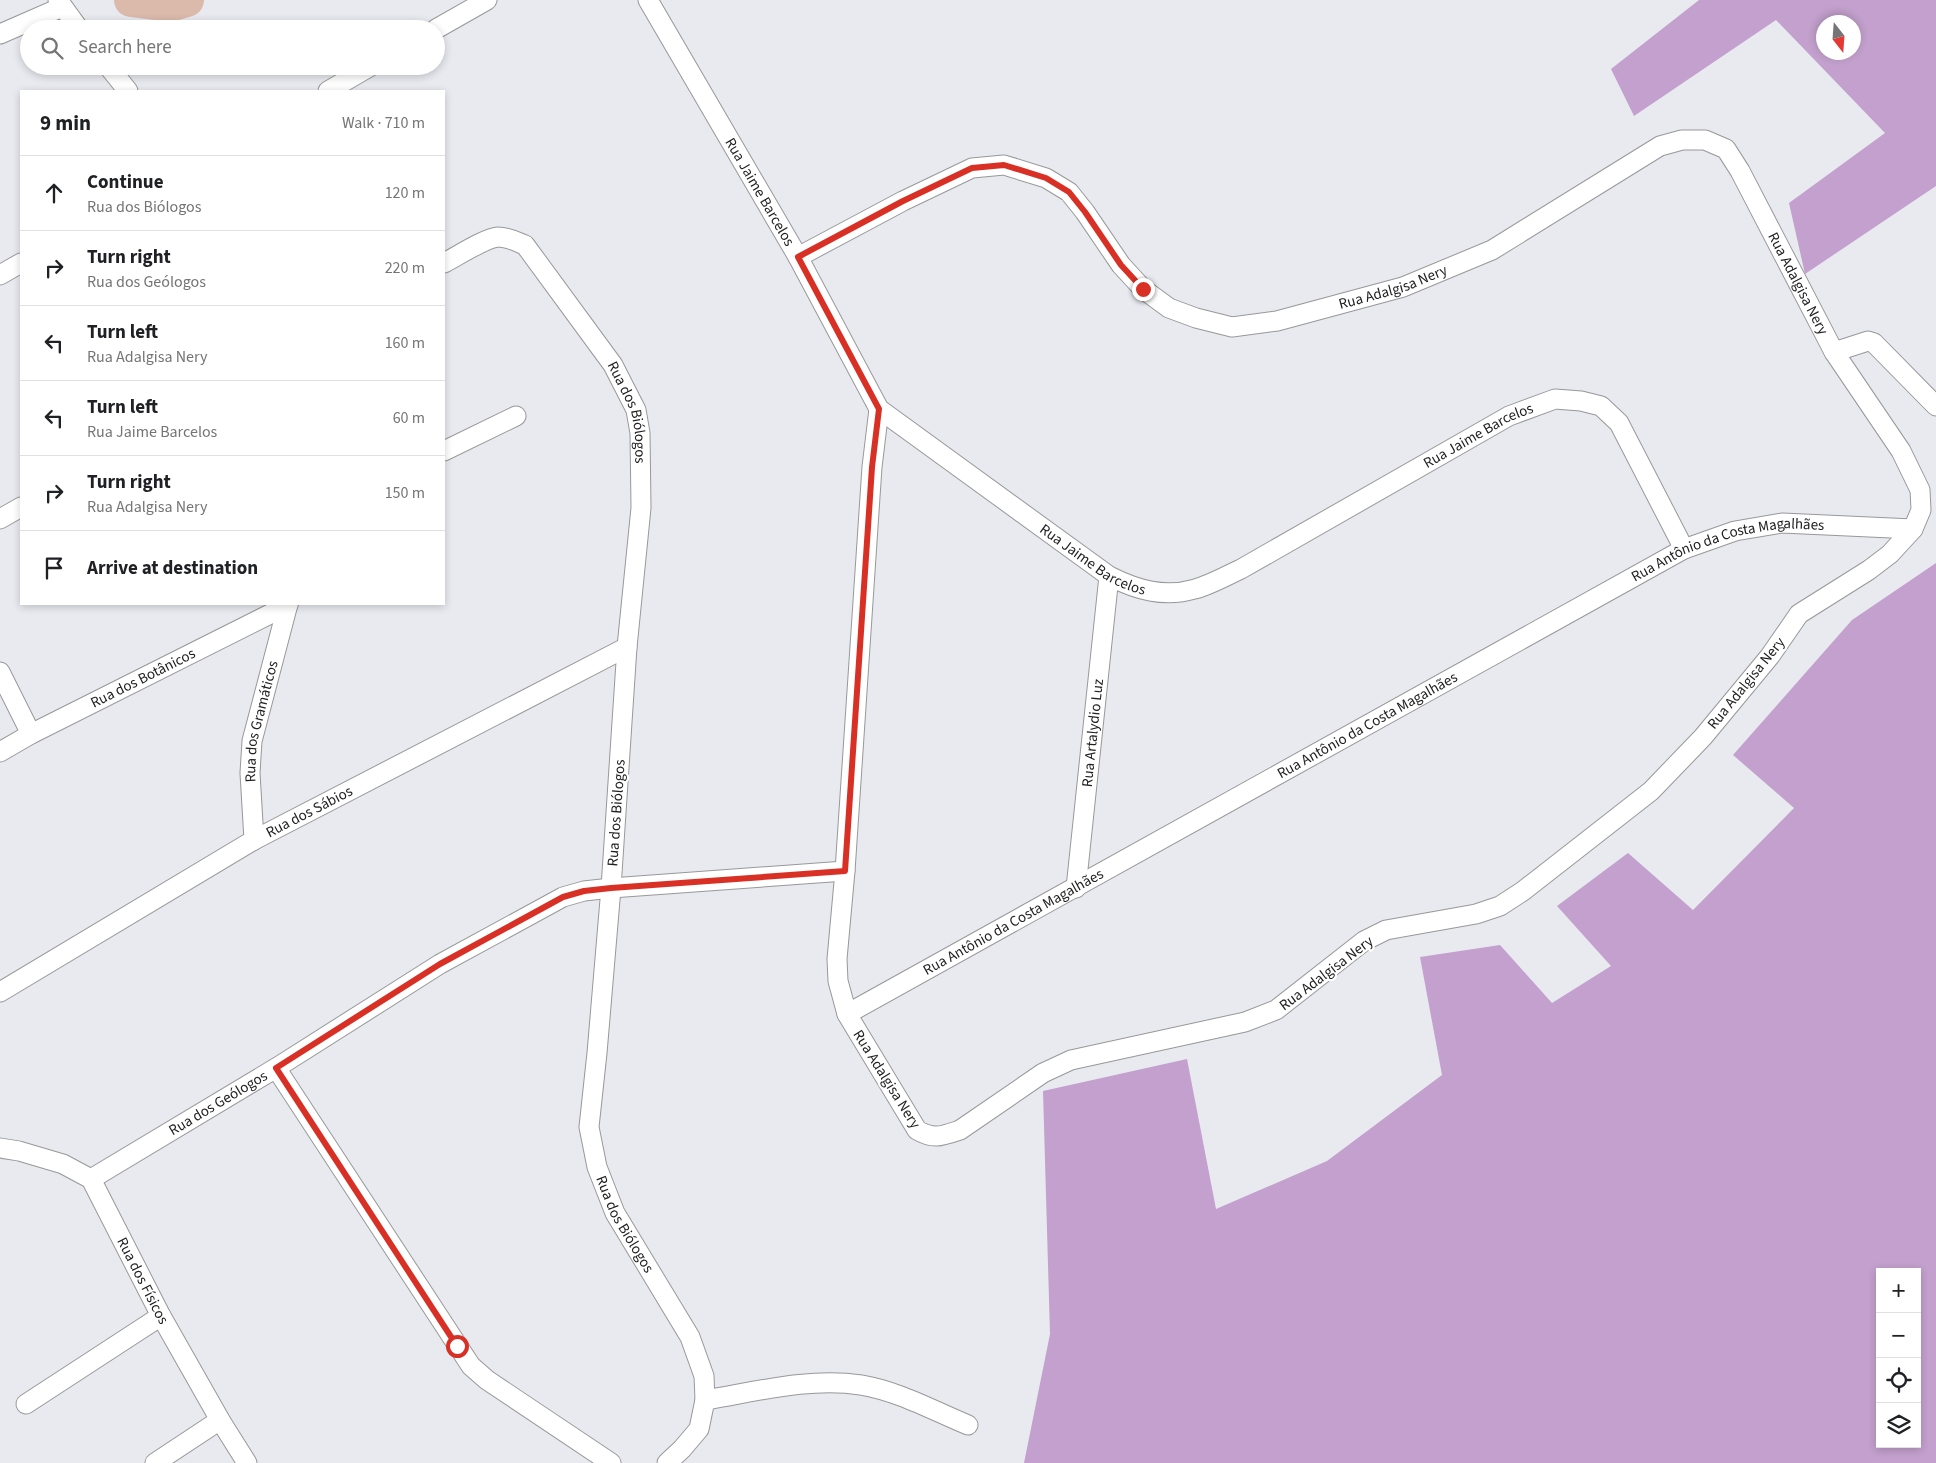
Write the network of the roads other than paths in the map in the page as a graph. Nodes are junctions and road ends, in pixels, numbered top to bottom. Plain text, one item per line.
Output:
1 (487, 0) edge
2 (648, 0) edge
3 (59, 2) edge
4 (26, 20) edge
5 (72, 20) edge
6 (20, 23) edge
7 (445, 24) edge
8 (0, 34) edge
9 (115, 75) edge
10 (356, 75) edge
11 (127, 90) edge
12 (330, 90) edge
13 (798, 257) junction
14 (445, 262) edge
15 (20, 264) edge
16 (0, 274) edge
17 (1834, 352) junction
18 (1936, 406) edge
19 (879, 409) junction
20 (516, 416) dead end
21 (445, 451) edge
22 (20, 508) edge
23 (0, 519) edge
24 (1913, 529) junction
25 (1684, 549) junction
26 (1109, 576) junction
27 (286, 605) edge
28 (288, 605) edge
29 (627, 647) junction
30 (0, 672) edge
31 (31, 734) junction
32 (0, 752) edge
33 (254, 840) junction
34 (845, 871) junction
35 (611, 888) junction
36 (1076, 888) junction
37 (0, 992) edge
38 (847, 1014) junction
39 (276, 1068) junction
40 (0, 1148) edge
41 (91, 1179) junction
42 (161, 1316) junction
43 (704, 1400) junction
44 (26, 1404) dead end
45 (220, 1420) junction
46 (968, 1425) dead end
47 (156, 1463) edge
48 (247, 1463) edge
49 (611, 1463) edge
50 (667, 1463) edge

1 - 7 street
2 - 13 street, Rua Jaime Barcelos
3 - 4 street
3 - 5 street
6 - 8 street
9 - 11 street
10 - 12 street
13 - 17 street, Rua Adalgisa Nery
13 - 19 street, Rua Jaime Barcelos
14 - 29 street, Rua dos Biólogos
15 - 16 street
17 - 18 street
17 - 24 street, Rua Adalgisa Nery
19 - 26 street, Rua Jaime Barcelos
19 - 34 street, Rua Adalgisa Nery
20 - 21 street
22 - 23 street
24 - 25 street, Rua Antônio da Costa Magalhães
24 - 38 street, Rua Adalgisa Nery
25 - 26 street, Rua Jaime Barcelos
25 - 36 street, Rua Antônio da Costa Magalhães
26 - 36 street, Rua Artalydio Luz
27 - 31 street, Rua dos Botânicos
28 - 33 street, Rua dos Gramáticos
29 - 33 street, Rua dos Sábios
29 - 35 street, Rua dos Biólogos
30 - 31 street
31 - 32 street, Rua dos Botânicos
33 - 37 street, Rua dos Sábios
34 - 35 street, Rua dos Geólogos
34 - 38 street, Rua Adalgisa Nery
35 - 39 street, Rua dos Geólogos
35 - 43 street, Rua dos Biólogos
36 - 38 street, Rua Antônio da Costa Magalhães
39 - 41 street, Rua dos Geólogos
39 - 49 street
40 - 41 street
41 - 42 street, Rua dos Físicos
42 - 44 street
42 - 45 street, Rua dos Físicos
43 - 46 street
43 - 50 street, Rua dos Biólogos
45 - 47 street
45 - 48 street, Rua dos Físicos

